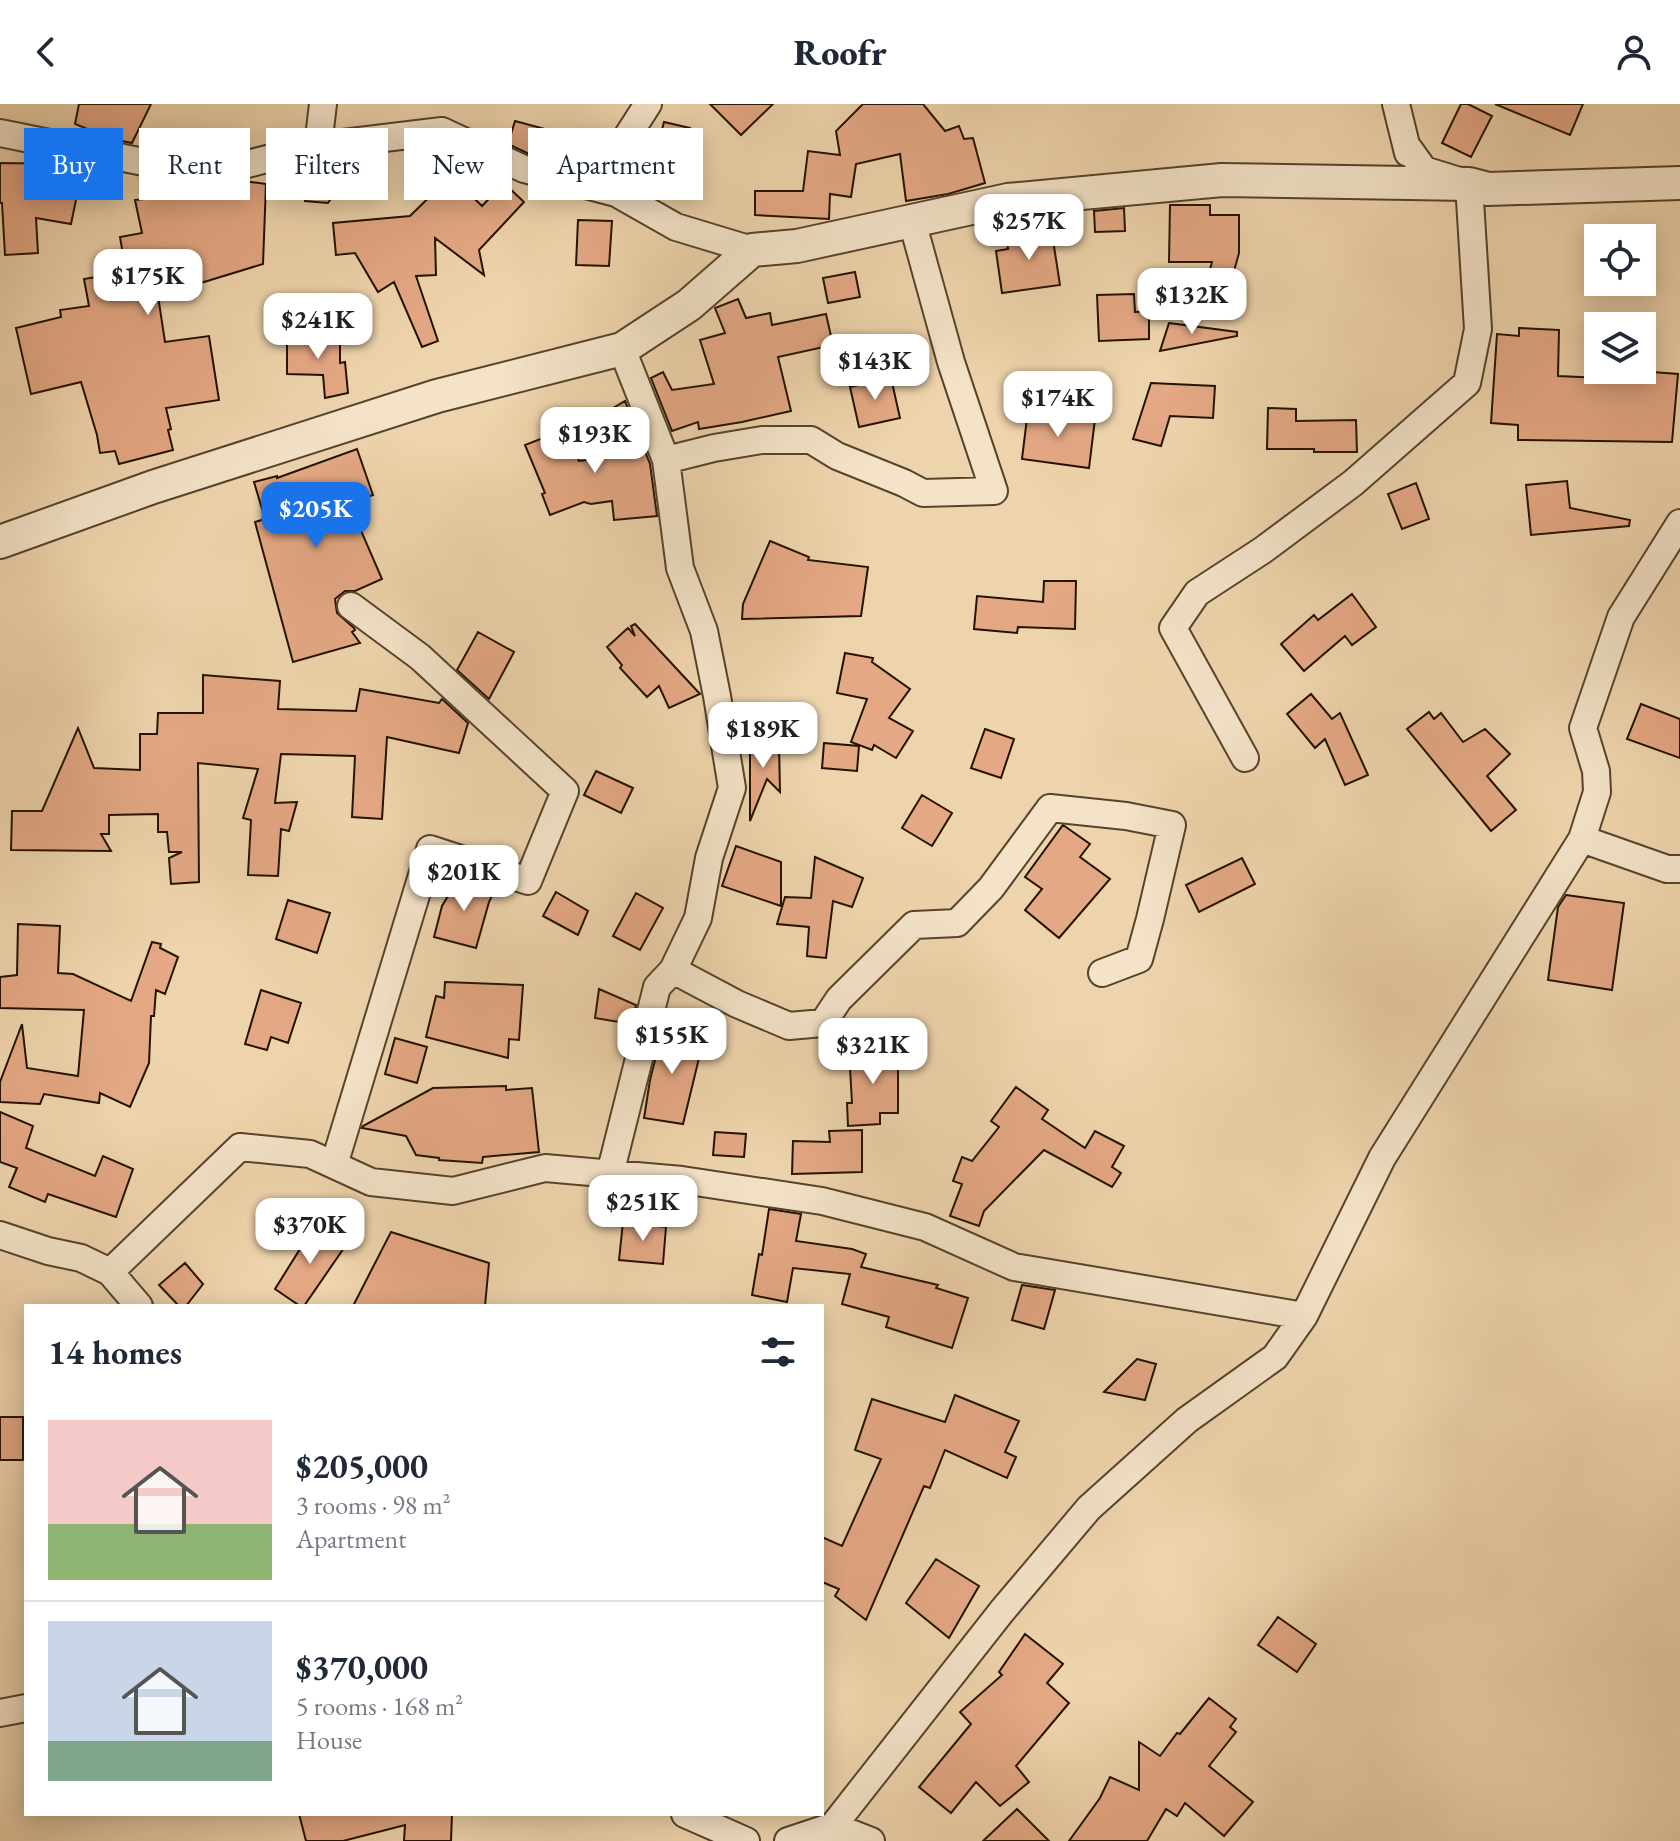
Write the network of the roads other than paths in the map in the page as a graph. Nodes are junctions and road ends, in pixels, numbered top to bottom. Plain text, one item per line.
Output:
1 (323, 104) edge
2 (648, 104) edge
3 (1396, 104) edge
4 (320, 128) edge
5 (633, 128) edge
6 (0, 133) edge
7 (388, 138) edge
8 (266, 159) edge
9 (528, 170) edge
10 (1680, 183) edge
11 (1469, 184) junction
12 (628, 200) edge
13 (912, 221) junction
14 (752, 250) junction
15 (622, 349) junction
16 (666, 460) junction
17 (1680, 523) edge
18 (0, 542) edge
19 (351, 606) dead end
20 (1245, 758) dead end
21 (1582, 839) junction
22 (1680, 869) edge
23 (673, 970) junction
24 (1102, 973) dead end
25 (334, 1165) junction
26 (610, 1174) junction
27 (0, 1235) edge
28 (110, 1272) junction
29 (137, 1304) edge
30 (1304, 1316) junction
31 (24, 1708) edge
32 (0, 1713) edge
33 (690, 1816) edge
34 (823, 1833) edge
35 (746, 1841) edge
36 (788, 1841) edge
37 (871, 1841) edge

1 - 4 street
2 - 5 street
3 - 11 street
6 - 8 street
7 - 9 street
10 - 11 street
11 - 13 street
11 - 20 street
12 - 14 street
13 - 14 street
13 - 16 street
14 - 15 street
15 - 16 street
15 - 18 street
16 - 23 street
17 - 21 street
19 - 25 street
21 - 22 street
21 - 30 street
23 - 24 street
23 - 26 street
25 - 26 street
25 - 28 street
26 - 30 street
27 - 28 street
28 - 29 street
30 - 34 street
31 - 32 street
33 - 35 street
34 - 36 street
34 - 37 street

